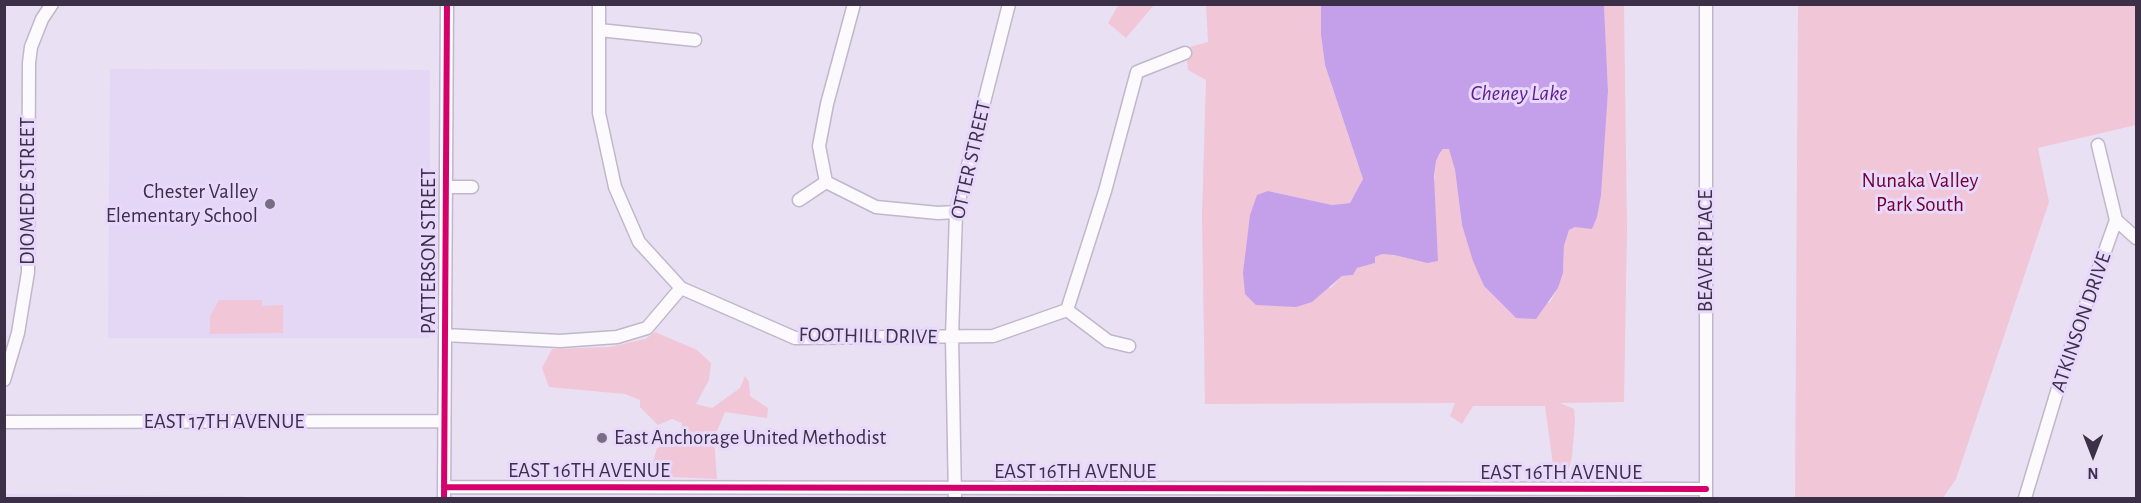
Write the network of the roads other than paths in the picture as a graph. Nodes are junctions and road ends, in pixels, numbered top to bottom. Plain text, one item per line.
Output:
1 (52, 4) edge
2 (447, 4) edge
3 (599, 4) edge
4 (854, 4) edge
5 (1009, 4) edge
6 (1706, 4) edge
7 (599, 30) junction
8 (695, 40) dead end
9 (1185, 53) dead end
10 (2098, 145) dead end
11 (826, 182) junction
12 (446, 187) junction
13 (471, 187) dead end
14 (798, 200) dead end
15 (956, 212) junction
16 (2116, 220) junction
17 (2136, 238) edge
18 (681, 288) junction
19 (1066, 310) junction
20 (445, 335) junction
21 (952, 337) junction
22 (1129, 346) dead end
23 (4, 380) edge
24 (4, 422) edge
25 (444, 422) junction
26 (444, 493) edge
27 (616, 493) edge
28 (776, 493) edge
29 (955, 493) edge
30 (1112, 494) edge
31 (1287, 494) edge
32 (1461, 494) edge
33 (1706, 494) edge
34 (2025, 498) edge

1 - 23 street, DIOMEDE STREET
2 - 12 street, PATTERSON STREET
3 - 7 street, FOOTHILL DRIVE
4 - 11 street
5 - 15 street, OTTER STREET
6 - 33 street, BEAVER PLACE
7 - 8 street
7 - 18 street, FOOTHILL DRIVE
9 - 19 street
10 - 16 street
11 - 14 street
11 - 15 street
12 - 13 street
12 - 20 street, PATTERSON STREET
15 - 21 street, OTTER STREET
16 - 17 street
16 - 34 street, ATKINSON DRIVE
18 - 20 street
18 - 21 street, FOOTHILL DRIVE
19 - 21 street, FOOTHILL DRIVE
19 - 22 street
20 - 25 street, PATTERSON STREET
21 - 29 street, OTTER STREET
24 - 25 street, EAST 17TH AVENUE
25 - 26 street, PATTERSON STREET
26 - 27 street, EAST 16TH AVENUE
27 - 28 street, EAST 16TH AVENUE
28 - 29 street, EAST 16TH AVENUE
29 - 30 street, EAST 16TH AVENUE
30 - 31 street, EAST 16TH AVENUE
31 - 32 street, EAST 16TH AVENUE
32 - 33 street, EAST 16TH AVENUE

